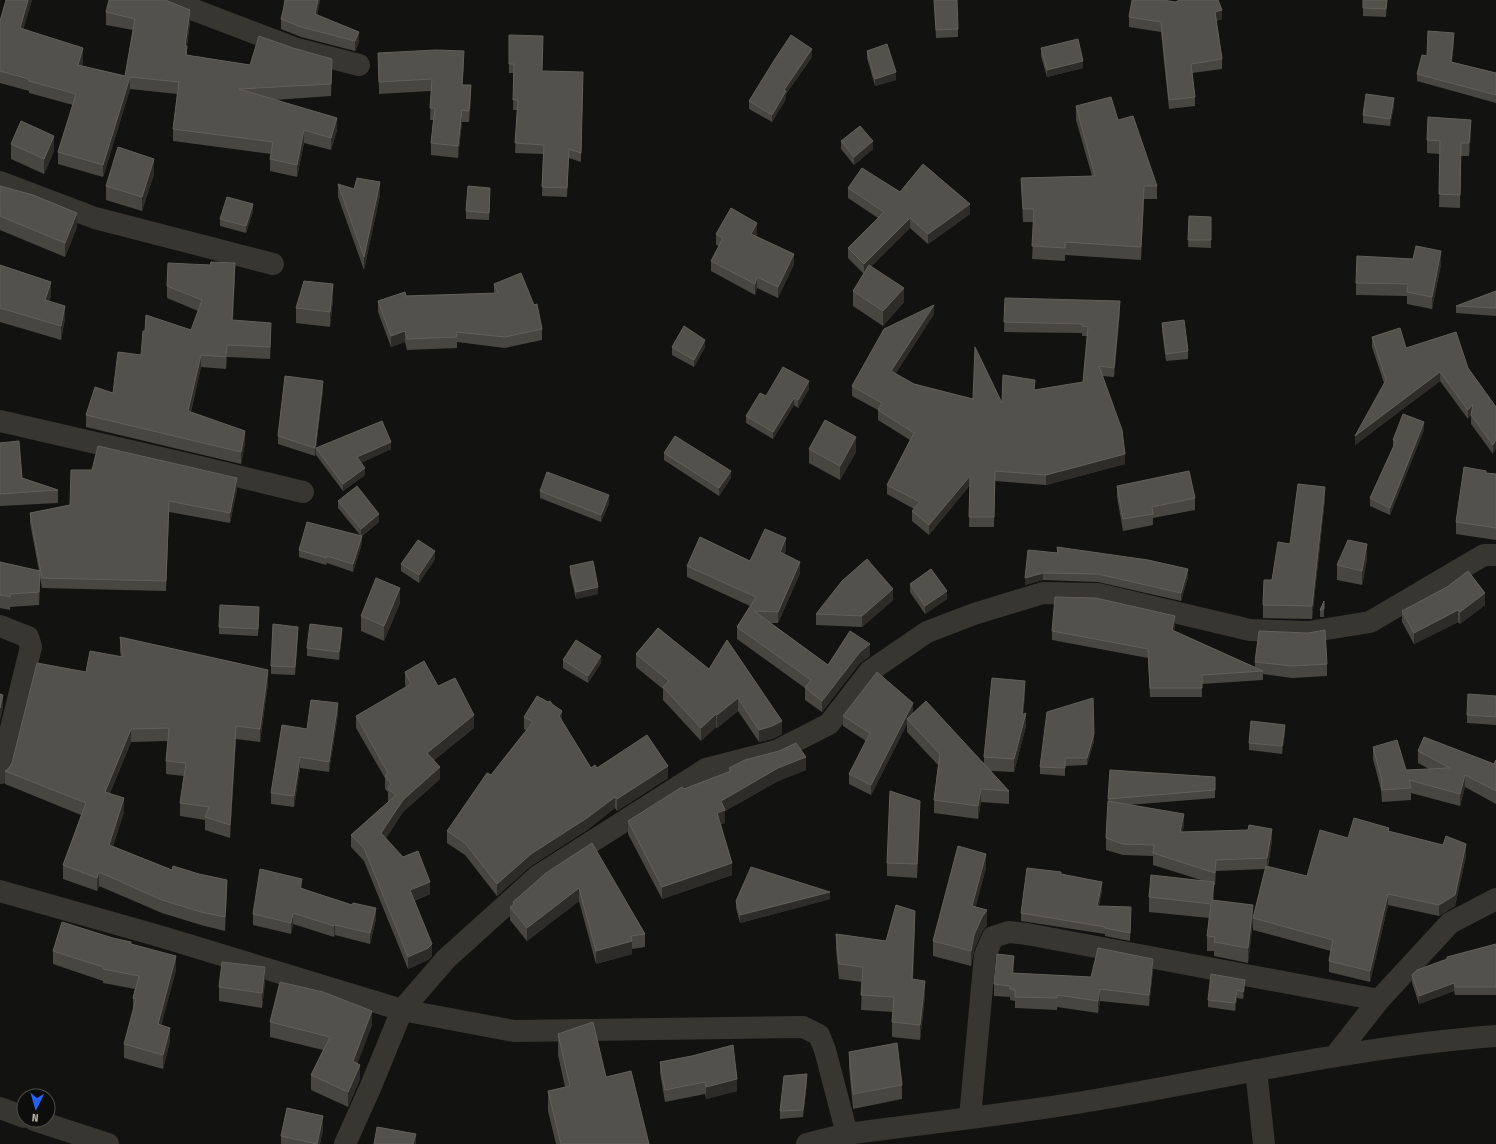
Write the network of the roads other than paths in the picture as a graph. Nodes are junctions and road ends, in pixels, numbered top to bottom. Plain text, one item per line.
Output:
1 (168, 0) edge
2 (359, 65) dead end
3 (0, 182) edge
4 (273, 264) dead end
5 (0, 421) edge
6 (303, 492) dead end
7 (1496, 555) edge
8 (0, 626) edge
9 (0, 773) edge
10 (0, 891) edge
11 (1496, 900) edge
12 (1378, 1000) junction
13 (402, 1010) junction
14 (1496, 1036) edge
15 (1335, 1056) junction
16 (1256, 1070) junction
17 (0, 1108) edge
18 (16, 1113) edge
19 (970, 1117) junction
20 (56, 1127) edge
21 (847, 1134) junction
22 (108, 1144) edge
23 (345, 1144) edge
24 (807, 1144) edge
25 (1264, 1144) edge

1 - 2 street
3 - 4 street
5 - 6 street
7 - 13 street
8 - 9 street
10 - 13 street
11 - 12 street
12 - 15 street
12 - 19 street
13 - 21 street
13 - 23 street
14 - 15 street
15 - 16 street
16 - 19 street
16 - 25 street
17 - 18 street
19 - 21 street
20 - 22 street
21 - 24 street

